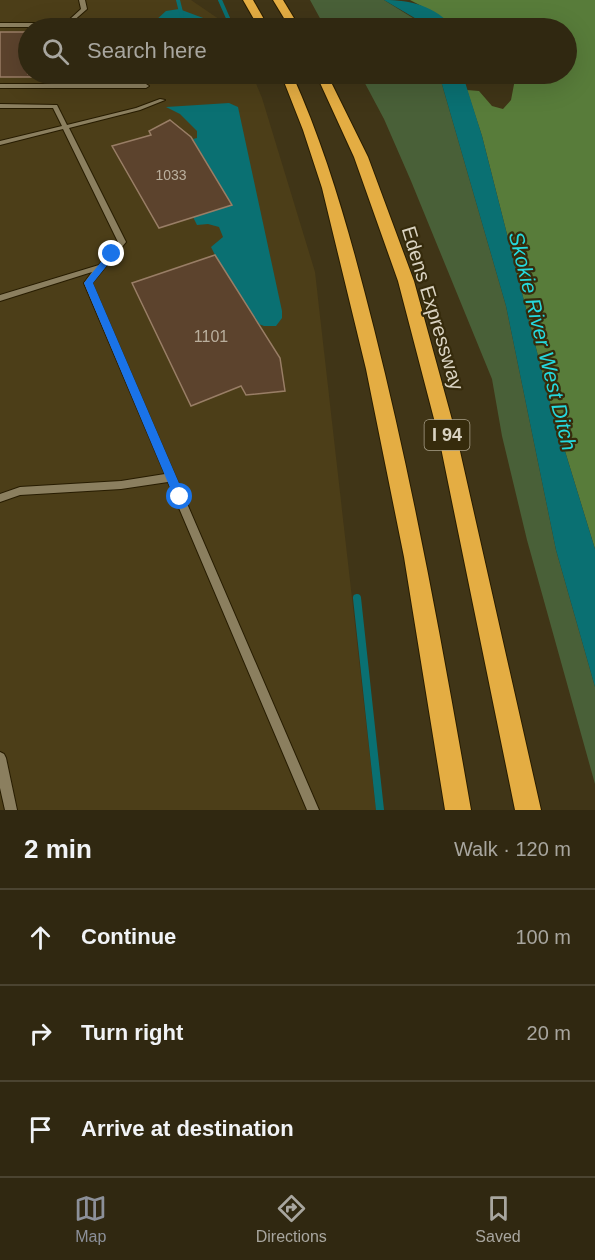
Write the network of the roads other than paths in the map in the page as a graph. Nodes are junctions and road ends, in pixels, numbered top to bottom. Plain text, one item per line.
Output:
1 (82, 0) edge
2 (248, 0) edge
3 (278, 0) edge
4 (74, 18) edge
5 (258, 18) edge
6 (290, 18) edge
7 (0, 26) edge
8 (18, 26) edge
9 (290, 84) edge
10 (326, 84) edge
11 (0, 86) edge
12 (146, 86) dead end
13 (162, 100) dead end
14 (0, 106) edge
15 (65, 127) junction
16 (0, 143) edge
17 (102, 266) junction
18 (0, 298) edge
19 (171, 477) junction
20 (0, 498) edge
21 (0, 758) edge
22 (10, 810) edge
23 (313, 810) edge
24 (458, 810) edge
25 (528, 810) edge

1 - 4 lane
2 - 5 highway
3 - 6 highway
7 - 8 lane
9 - 24 highway
10 - 25 highway, Edens Expressway / I 94
11 - 12 lane
13 - 15 lane
14 - 15 lane
15 - 16 lane
15 - 17 lane
17 - 18 lane
17 - 19 lane
19 - 20 lane
19 - 23 lane
21 - 22 lane

